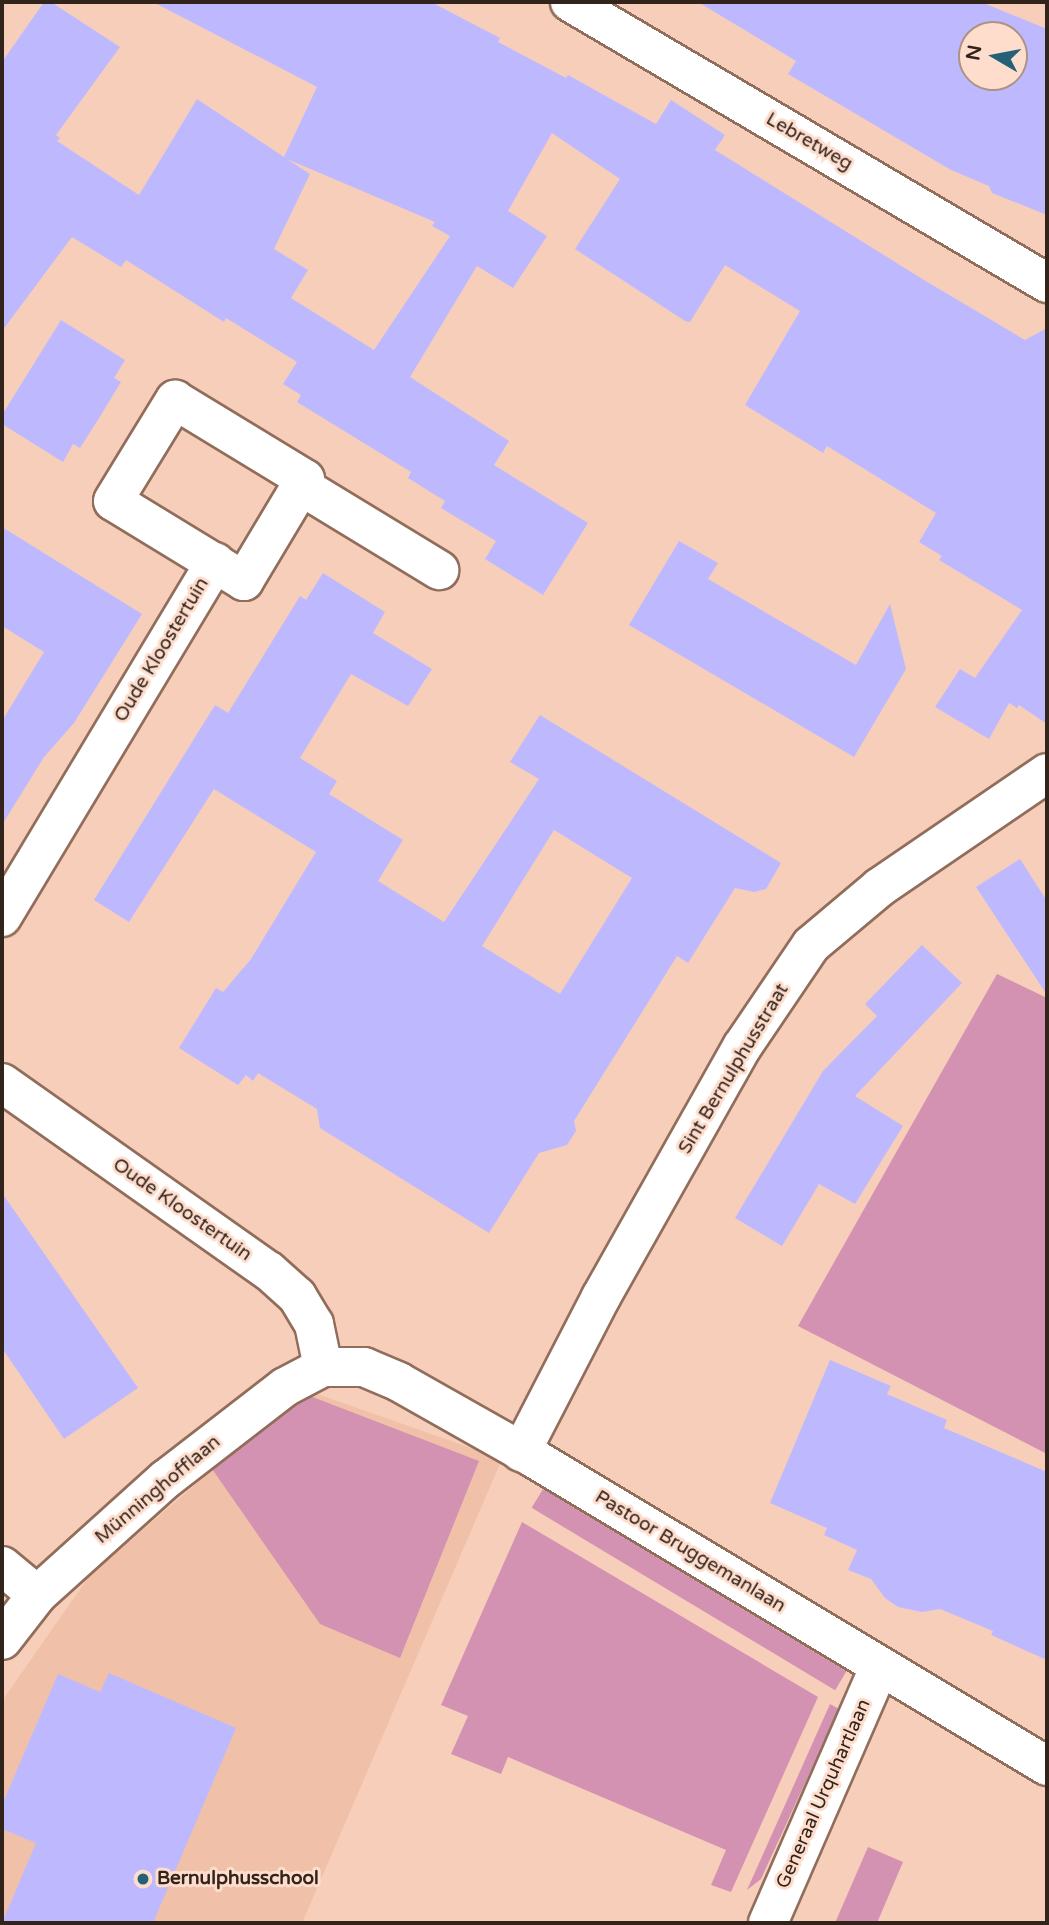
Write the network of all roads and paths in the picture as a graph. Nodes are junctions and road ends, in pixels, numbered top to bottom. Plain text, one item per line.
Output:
1 (570, 2) edge
2 (1047, 283) edge
3 (301, 486) junction
4 (215, 562) junction
5 (439, 570) dead end
6 (1047, 773) edge
7 (2, 917) edge
8 (2, 1083) edge
9 (323, 1367) junction
10 (521, 1452) junction
11 (2, 1566) edge
12 (37, 1595) junction
13 (2, 1640) edge
14 (880, 1665) junction
15 (1047, 1766) edge
16 (768, 1923) edge

1 - 2 street, Lebretweg
3 - 4 street, Oude Kloostertuin
3 - 4 street, Oude Kloostertuin
3 - 5 street, Oude Kloostertuin
4 - 7 street, Oude Kloostertuin
6 - 10 street, Sint Bernulphusstraat
8 - 9 street, Oude Kloostertuin
9 - 10 street, Pastoor Bruggemanlaan
9 - 12 street, Münninghofflaan
10 - 14 street, Pastoor Bruggemanlaan
11 - 12 street
12 - 13 street, Münninghofflaan
14 - 15 street, Pastoor Bruggemanlaan
14 - 16 street, Generaal Urquhartlaan

